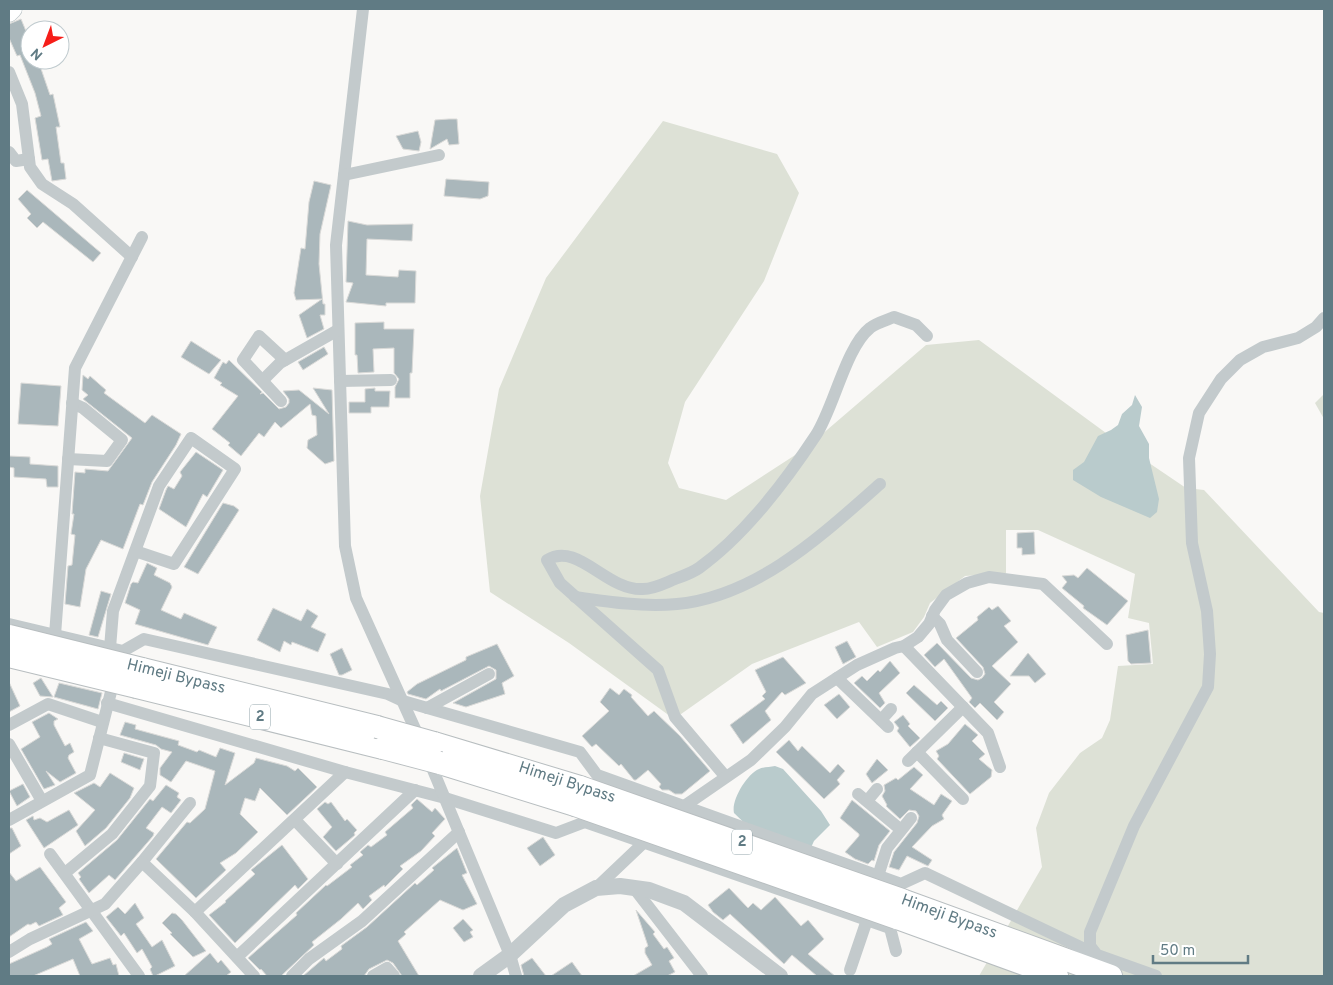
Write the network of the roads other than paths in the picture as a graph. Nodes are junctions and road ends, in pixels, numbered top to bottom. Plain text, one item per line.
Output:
1 (13, 9) edge
2 (363, 9) edge
3 (9, 13) edge
4 (9, 72) edge
5 (9, 152) edge
6 (440, 155) dead end
7 (29, 159) junction
8 (344, 176) junction
9 (142, 237) dead end
10 (132, 257) junction
11 (1324, 318) edge
12 (338, 330) junction
13 (927, 336) dead end
14 (286, 360) junction
15 (263, 380) junction
16 (391, 380) dead end
17 (340, 382) junction
18 (281, 401) dead end
19 (72, 403) junction
20 (68, 459) junction
21 (880, 484) dead end
22 (135, 551) junction
23 (575, 597) junction
24 (932, 616) junction
25 (9, 624) edge
26 (55, 635) junction
27 (9, 636) edge
28 (1107, 644) dead end
29 (904, 646) junction
30 (117, 649) junction
31 (9, 656) edge
32 (977, 672) dead end
33 (489, 674) dead end
34 (140, 678) junction
35 (837, 678) junction
36 (403, 701) junction
37 (107, 703) junction
38 (962, 707) junction
39 (427, 708) junction
40 (892, 709) dead end
41 (102, 722) junction
42 (9, 725) edge
43 (99, 738) junction
44 (9, 744) edge
45 (1000, 767) dead end
46 (345, 772) junction
47 (725, 776) junction
48 (877, 789) dead end
49 (415, 790) junction
50 (584, 797) junction
51 (445, 798) junction
52 (963, 800) dead end
53 (42, 801) junction
54 (190, 803) dead end
55 (684, 806) junction
56 (911, 818) dead end
57 (9, 820) edge
58 (295, 820) junction
59 (900, 829) junction
60 (460, 832) junction
61 (642, 843) junction
62 (50, 854) dead end
63 (142, 862) junction
64 (337, 864) junction
65 (65, 873) junction
66 (878, 876) junction
67 (596, 888) junction
68 (634, 888) junction
69 (899, 909) junction
70 (93, 910) junction
71 (194, 912) junction
72 (867, 920) junction
73 (896, 951) dead end
74 (9, 952) edge
75 (510, 955) junction
76 (1096, 955) junction
77 (237, 957) junction
78 (850, 970) dead end
79 (139, 976) edge
80 (254, 976) edge
81 (292, 976) edge
82 (373, 976) edge
83 (394, 976) edge
84 (481, 976) edge
85 (516, 976) edge
86 (702, 976) edge
87 (780, 976) edge
88 (1057, 976) edge
89 (1111, 976) edge
90 (1156, 976) edge

1 - 3 main road
2 - 8 street
4 - 7 street
5 - 7 street
6 - 8 street
7 - 10 street
8 - 12 street
9 - 10 street
10 - 19 street
11 - 76 street
12 - 14 street
12 - 17 street
13 - 23 street
14 - 15 street
14 - 15 street
15 - 18 street
16 - 17 street
17 - 36 street
19 - 20 street
19 - 20 street
20 - 26 street
21 - 23 street
22 - 22 street
22 - 30 street
23 - 47 street
24 - 28 street
24 - 29 street
24 - 32 street
25 - 26 street
26 - 30 street
27 - 34 highway, Himeji Bypass / 2, bridge
29 - 35 street
29 - 38 street
30 - 36 street
30 - 37 street
31 - 34 highway, Himeji Bypass / 2, bridge
33 - 39 street
34 - 50 highway, Himeji Bypass / 2, bridge
35 - 40 street
35 - 47 street
36 - 39 street
36 - 51 street
37 - 41 street
37 - 46 street
38 - 45 street
38 - 52 street
39 - 50 street
41 - 42 street
41 - 43 street
43 - 53 street
43 - 65 street
44 - 53 street
46 - 49 street
46 - 58 street
47 - 55 street
48 - 59 street
49 - 51 street
49 - 64 street
50 - 51 street
50 - 55 street
50 - 61 street
50 - 69 highway, Himeji Bypass / 2, bridge
51 - 60 street
53 - 57 street
54 - 63 street
55 - 61 street
55 - 66 street
56 - 59 street
58 - 64 street
58 - 71 street
59 - 66 street
60 - 75 street
60 - 81 street
61 - 67 street
61 - 72 street
62 - 65 street
63 - 70 street
63 - 71 street
64 - 77 street
65 - 70 street
66 - 76 street
67 - 68 street
67 - 75 street
68 - 86 street
68 - 87 street
69 - 88 highway, Himeji Bypass / 2
69 - 89 highway, Himeji Bypass / 2
70 - 74 street
70 - 79 street
71 - 77 street
72 - 73 street
72 - 78 street
75 - 84 street
75 - 85 street
76 - 90 street
77 - 80 street
82 - 83 street

